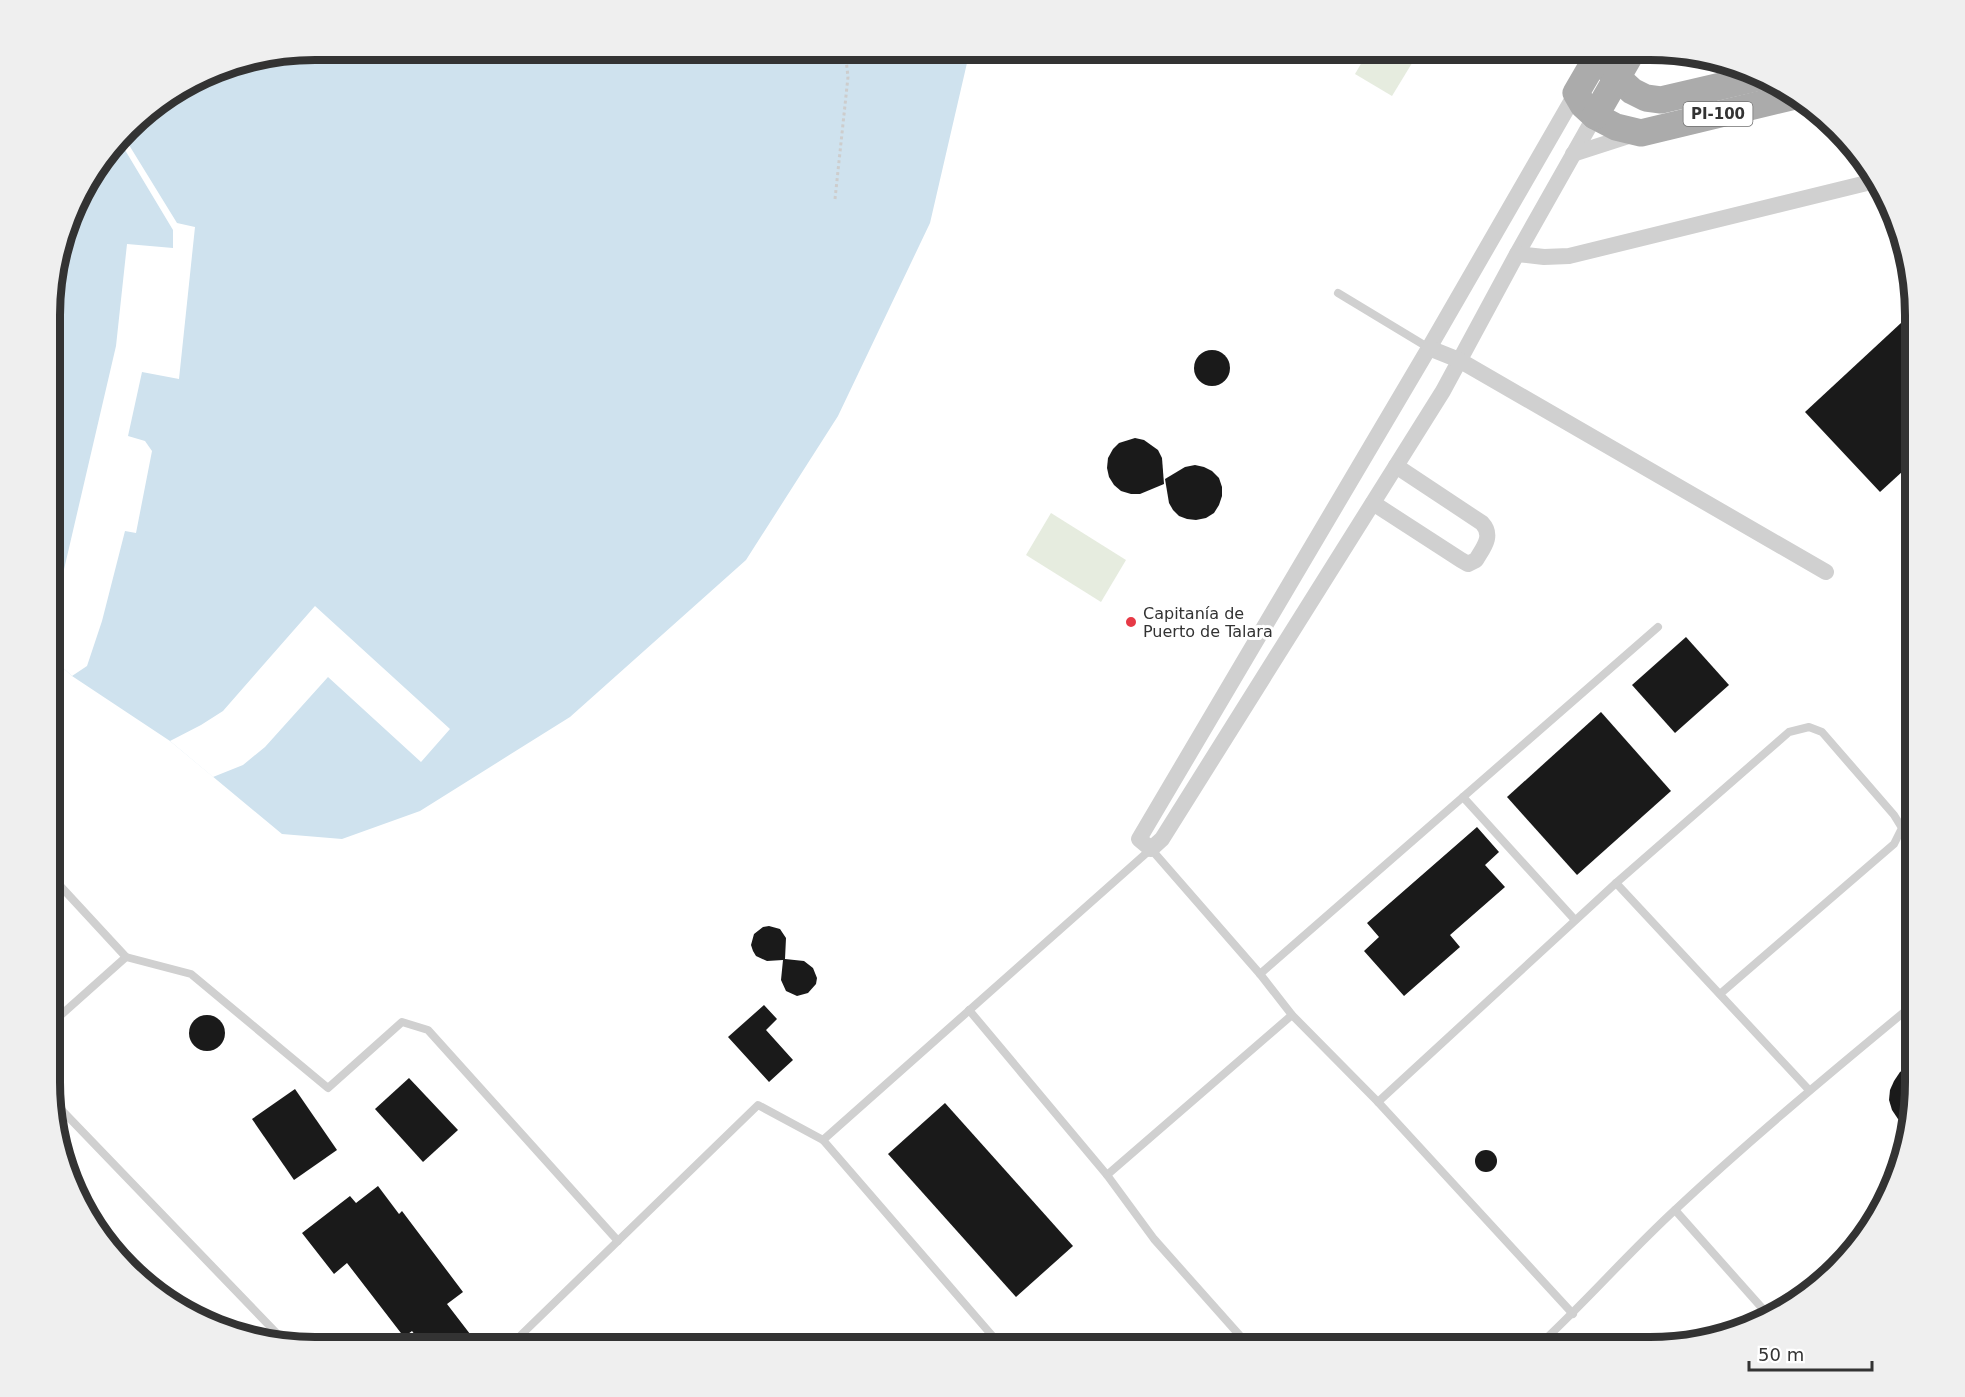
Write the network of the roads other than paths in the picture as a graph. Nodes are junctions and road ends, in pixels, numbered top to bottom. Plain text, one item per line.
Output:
1 (1591, 60) edge
2 (1600, 60) edge
3 (1627, 60) edge
4 (1617, 78) junction
5 (1748, 80) edge
6 (1576, 93) junction
7 (1784, 99) edge
8 (1595, 116) junction
9 (1641, 133) junction
10 (1573, 154) junction
11 (1868, 183) edge
12 (1517, 254) junction
13 (1338, 293) dead end
14 (1429, 348) junction
15 (1459, 360) junction
16 (1396, 466) junction
17 (1373, 503) junction
18 (1826, 572) dead end
19 (1658, 627) dead end
20 (1464, 797) junction
21 (1145, 844) junction
22 (1616, 883) junction
23 (60, 886) edge
24 (1575, 920) junction
25 (126, 957) junction
26 (1260, 974) junction
27 (1720, 994) junction
28 (969, 1010) junction
29 (1905, 1011) edge
30 (1292, 1015) junction
31 (60, 1016) edge
32 (1809, 1090) junction
33 (1378, 1102) junction
34 (62, 1110) edge
35 (823, 1140) junction
36 (1107, 1175) junction
37 (1675, 1210) junction
38 (618, 1241) junction
39 (1764, 1310) edge
40 (1573, 1314) junction
41 (278, 1334) edge
42 (523, 1337) edge
43 (993, 1337) edge
44 (1241, 1337) edge
45 (1548, 1337) edge

1 - 6 main road, PI-100
2 - 4 main road, PI-100
3 - 4 main road
4 - 5 main road, PI-100
4 - 8 main road
6 - 8 main road, PI-100
6 - 14 street
7 - 9 main road, PI-100
8 - 9 main road, PI-100
8 - 10 street
9 - 10 street
10 - 12 street
11 - 12 street
12 - 15 street
13 - 14 lane
14 - 15 street
14 - 21 street
15 - 16 street
15 - 18 street
16 - 17 street
16 - 17 street
17 - 21 street
19 - 20 lane
20 - 24 lane
20 - 26 lane
21 - 26 lane
21 - 28 lane
22 - 24 lane
22 - 27 lane
22 - 27 lane
23 - 25 lane
24 - 33 lane
25 - 31 lane
25 - 38 lane
26 - 30 lane
27 - 32 lane
28 - 35 lane
28 - 36 lane
29 - 32 lane
30 - 33 lane
30 - 36 lane
32 - 37 lane
33 - 40 lane
34 - 41 lane
35 - 38 lane
35 - 43 lane
36 - 44 lane
37 - 39 lane
37 - 40 lane
38 - 42 lane
40 - 45 lane

